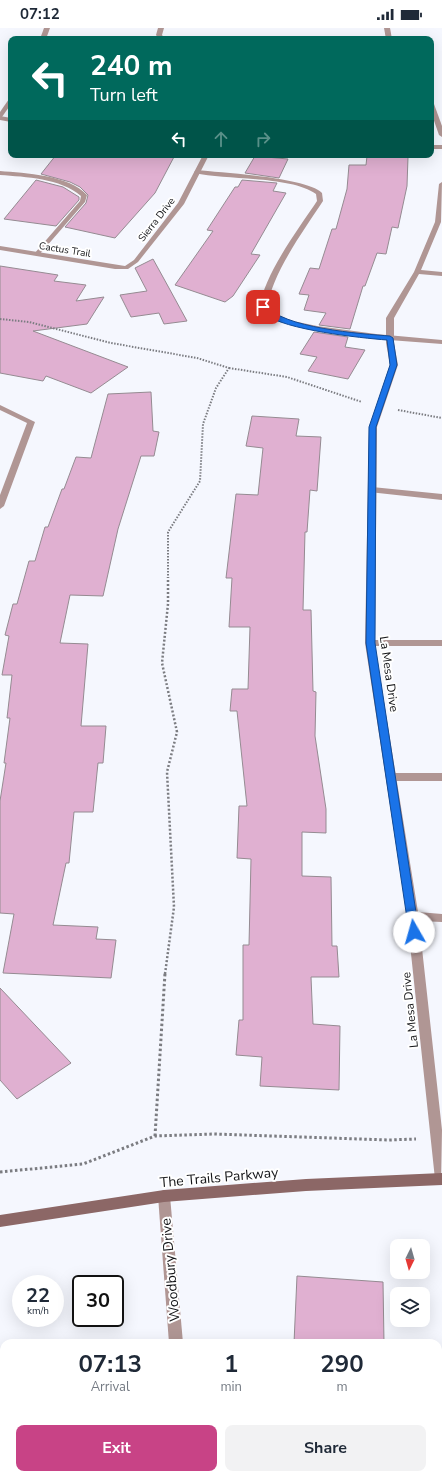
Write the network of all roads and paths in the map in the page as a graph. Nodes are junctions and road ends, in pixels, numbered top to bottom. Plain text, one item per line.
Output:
1 (8, 105) edge
2 (434, 112) edge
3 (0, 117) edge
4 (442, 135) edge
5 (204, 158) edge
6 (197, 172) junction
7 (0, 173) edge
8 (442, 184) edge
9 (0, 248) edge
10 (37, 254) junction
11 (126, 268) joint
12 (417, 272) junction
13 (442, 274) edge
14 (0, 319) edge
15 (390, 338) junction
16 (442, 342) edge
17 (229, 368) junction
18 (380, 406) junction
19 (0, 407) edge
20 (442, 418) edge
21 (372, 490) junction
22 (442, 497) edge
23 (1, 503) edge
24 (370, 643) junction
25 (442, 643) edge
26 (391, 777) junction
27 (442, 777) edge
28 (413, 916) junction
29 (442, 918) edge
30 (155, 1136) junction
31 (437, 1138) junction
32 (0, 1172) edge
33 (442, 1179) edge
34 (164, 1196) junction
35 (0, 1221) edge
36 (176, 1339) edge

1 - 3 street
2 - 4 street
5 - 6 street, Sierra Drive
6 - 11 street, Sierra Drive
6 - 15 street
7 - 10 street
8 - 12 street, La Mesa Drive
9 - 10 street, Cactus Trail
10 - 11 street, Cactus Trail
12 - 13 street
12 - 15 street, La Mesa Drive
14 - 17 path
15 - 16 street
15 - 18 street, La Mesa Drive
17 - 18 path
17 - 30 path
18 - 20 path
18 - 21 street, La Mesa Drive
19 - 23 street
21 - 22 street
21 - 24 street, La Mesa Drive
24 - 25 street
24 - 26 street, La Mesa Drive
26 - 27 street
26 - 28 street, La Mesa Drive
28 - 29 street
28 - 31 street, La Mesa Drive
30 - 31 path
30 - 32 path
31 - 33 street, La Mesa Drive
33 - 34 street, The Trails Parkway
34 - 35 street, The Trails Parkway
34 - 36 street, Woodbury Drive

